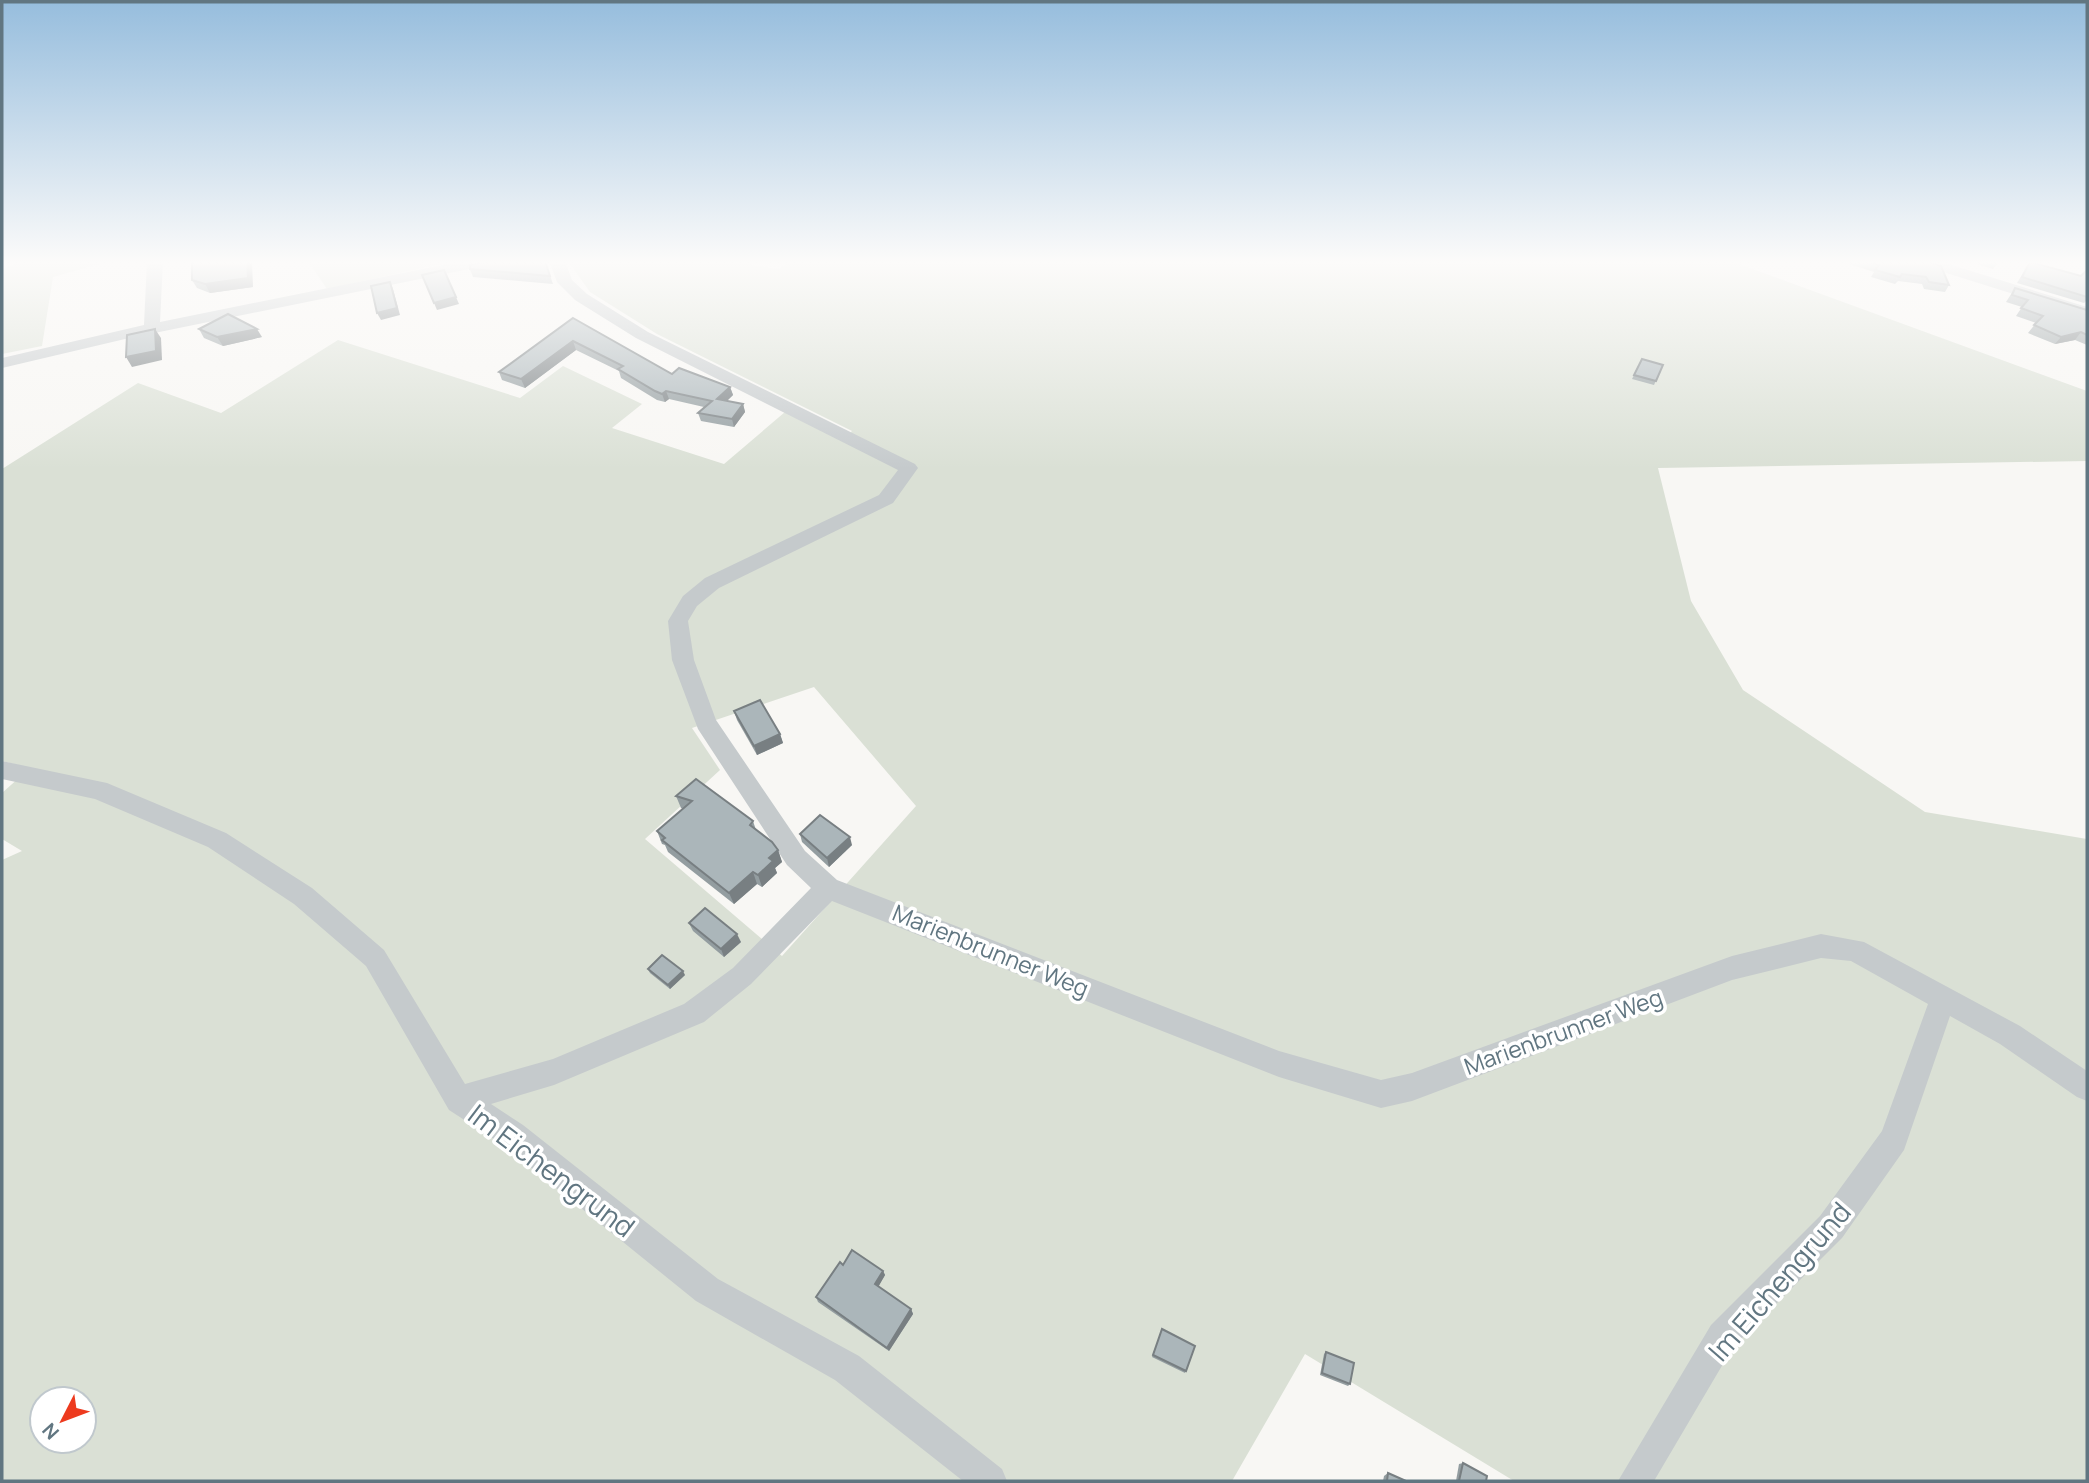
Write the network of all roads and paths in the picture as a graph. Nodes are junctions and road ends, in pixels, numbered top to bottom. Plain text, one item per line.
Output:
1 (147, 330) edge
2 (634, 330) edge
3 (2, 363) edge
4 (2, 770) edge
5 (828, 888) junction
6 (1943, 999) junction
7 (2087, 1087) edge
8 (458, 1100) junction
9 (990, 1481) edge
10 (1635, 1481) edge

1 - 3 street
2 - 5 street, Marienbrunner Weg
4 - 8 street, Im Eichengrund
5 - 6 street, Marienbrunner Weg
5 - 8 street
6 - 7 street, Marienbrunner Weg
6 - 10 street, Im Eichengrund
8 - 9 street, Im Eichengrund

